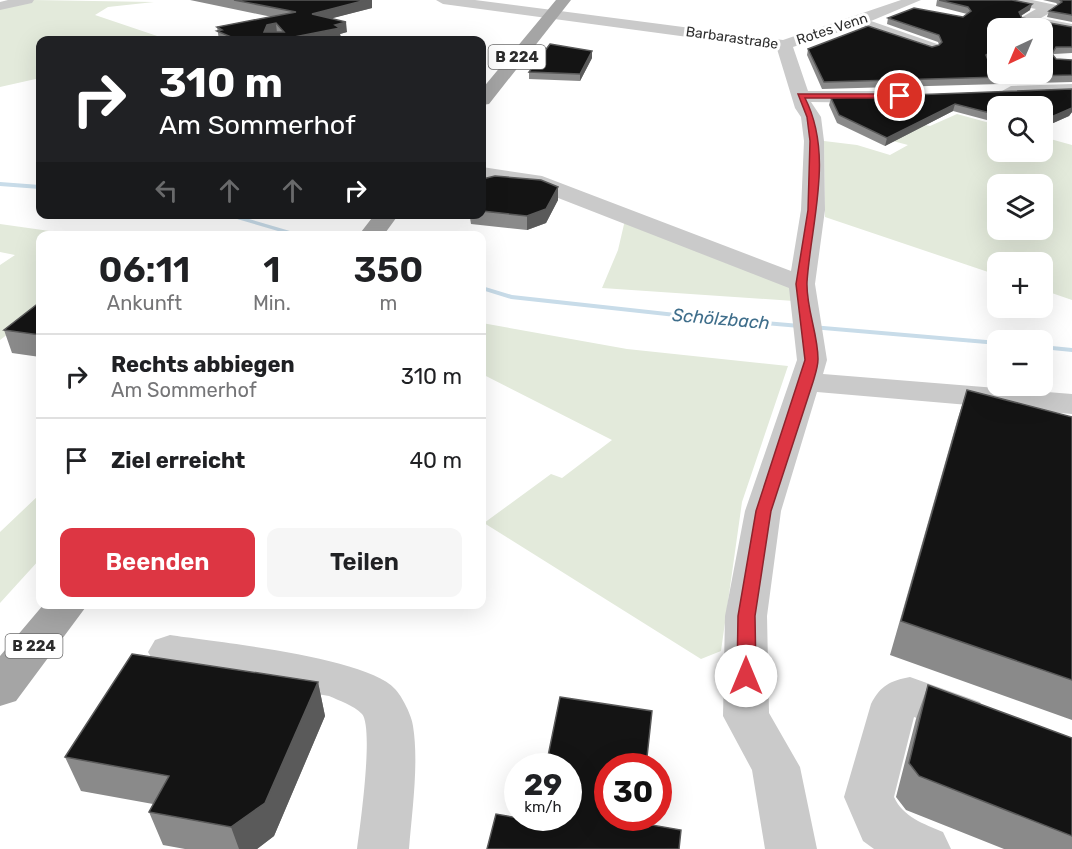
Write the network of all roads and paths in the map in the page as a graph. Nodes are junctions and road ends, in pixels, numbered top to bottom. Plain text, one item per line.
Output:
1 (27, 0) edge
2 (443, 0) edge
3 (564, 0) edge
4 (1011, 0) edge
5 (1066, 1) edge
6 (907, 2) edge
7 (0, 6) edge
8 (1051, 8) junction
9 (930, 11) edge
10 (553, 14) junction
11 (857, 21) junction
12 (1069, 28) edge
13 (784, 45) junction
14 (931, 47) edge
15 (1053, 83) edge
16 (1070, 89) edge
17 (991, 92) edge
18 (486, 95) edge
19 (800, 96) junction
20 (900, 96) edge
21 (486, 175) edge
22 (383, 219) edge
23 (374, 231) edge
24 (802, 294) junction
25 (808, 364) junction
26 (1072, 404) edge
27 (64, 609) edge
28 (170, 652) dead end
29 (0, 688) edge
30 (1005, 731) edge
31 (383, 849) edge
32 (791, 849) edge
33 (925, 849) edge

1 - 7 street
2 - 10 street, Barbarastraße
3 - 10 main road, B 224
4 - 8 street
5 - 8 street
6 - 9 street
6 - 11 street, Rotes Venn
8 - 12 street
10 - 13 street, Barbarastraße
10 - 18 main road, B 224
11 - 13 street, Rotes Venn
11 - 14 street
13 - 19 street, Barbarastraße
15 - 16 street
16 - 17 street
19 - 20 street
19 - 24 street, Barbarastraße
21 - 24 street
22 - 23 main road
24 - 25 street, Barbarastraße
25 - 26 street
25 - 32 street, Barbarastraße
27 - 29 main road, B 224
28 - 31 street
30 - 33 street

